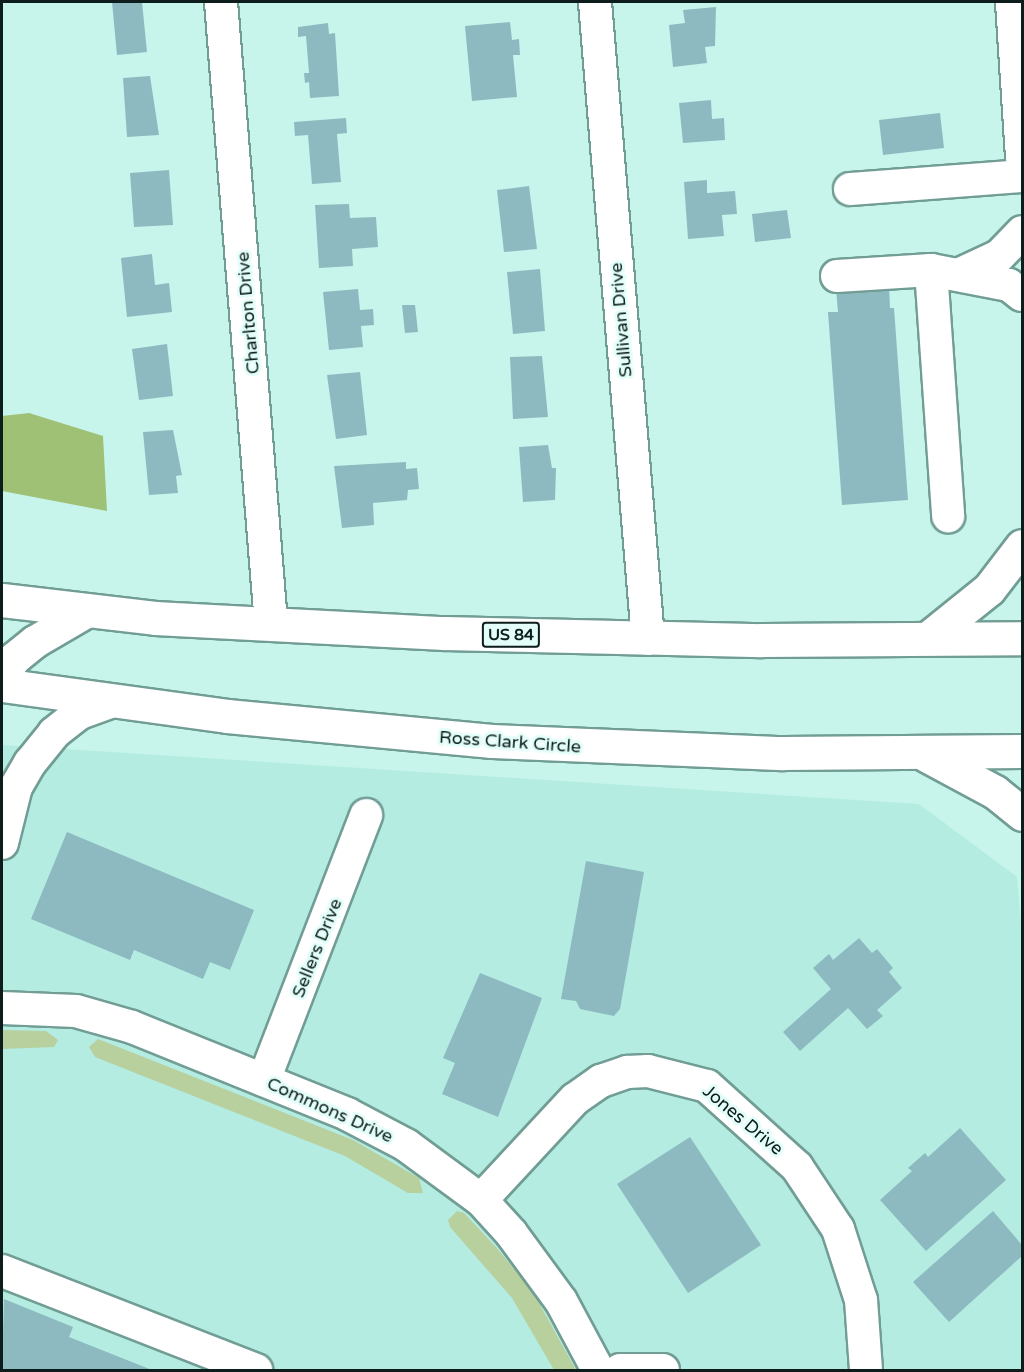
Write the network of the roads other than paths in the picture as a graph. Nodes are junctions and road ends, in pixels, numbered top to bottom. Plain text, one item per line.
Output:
1 (221, 2) edge
2 (595, 2) edge
3 (1012, 2) edge
4 (1023, 157) edge
5 (1023, 176) edge
6 (850, 189) dead end
7 (1023, 232) edge
8 (945, 272) junction
9 (837, 276) dead end
10 (1023, 295) edge
11 (948, 516) dead end
12 (1023, 546) edge
13 (2, 600) edge
14 (88, 610) junction
15 (271, 624) junction
16 (1023, 638) edge
17 (648, 639) junction
18 (927, 639) junction
19 (2, 676) edge
20 (2, 685) edge
21 (111, 702) junction
22 (1023, 751) edge
23 (922, 753) junction
24 (1023, 814) edge
25 (366, 815) dead end
26 (2, 843) edge
27 (2, 1008) edge
28 (264, 1080) junction
29 (481, 1200) junction
30 (2, 1270) edge
31 (256, 1371) edge
32 (598, 1371) edge
33 (621, 1371) edge
34 (663, 1371) edge
35 (866, 1371) edge

1 - 15 street, Charlton Drive
2 - 17 street, Sullivan Drive
3 - 4 main road
5 - 6 street
7 - 8 street
8 - 9 street
8 - 10 street
8 - 11 street
12 - 18 main road
13 - 14 main road, US 84
14 - 15 main road, US 84
14 - 19 street
15 - 17 main road, US 84
16 - 18 main road, US 84
17 - 18 main road, US 84
20 - 21 main road, Ross Clark Circle
21 - 23 main road, Ross Clark Circle
21 - 26 street
22 - 23 main road, Ross Clark Circle
23 - 24 main road
25 - 28 street, Sellers Drive
27 - 28 street, Commons Drive
28 - 29 street, Commons Drive
29 - 32 street, Commons Drive
29 - 35 street, Jones Drive
30 - 31 street
33 - 34 street

